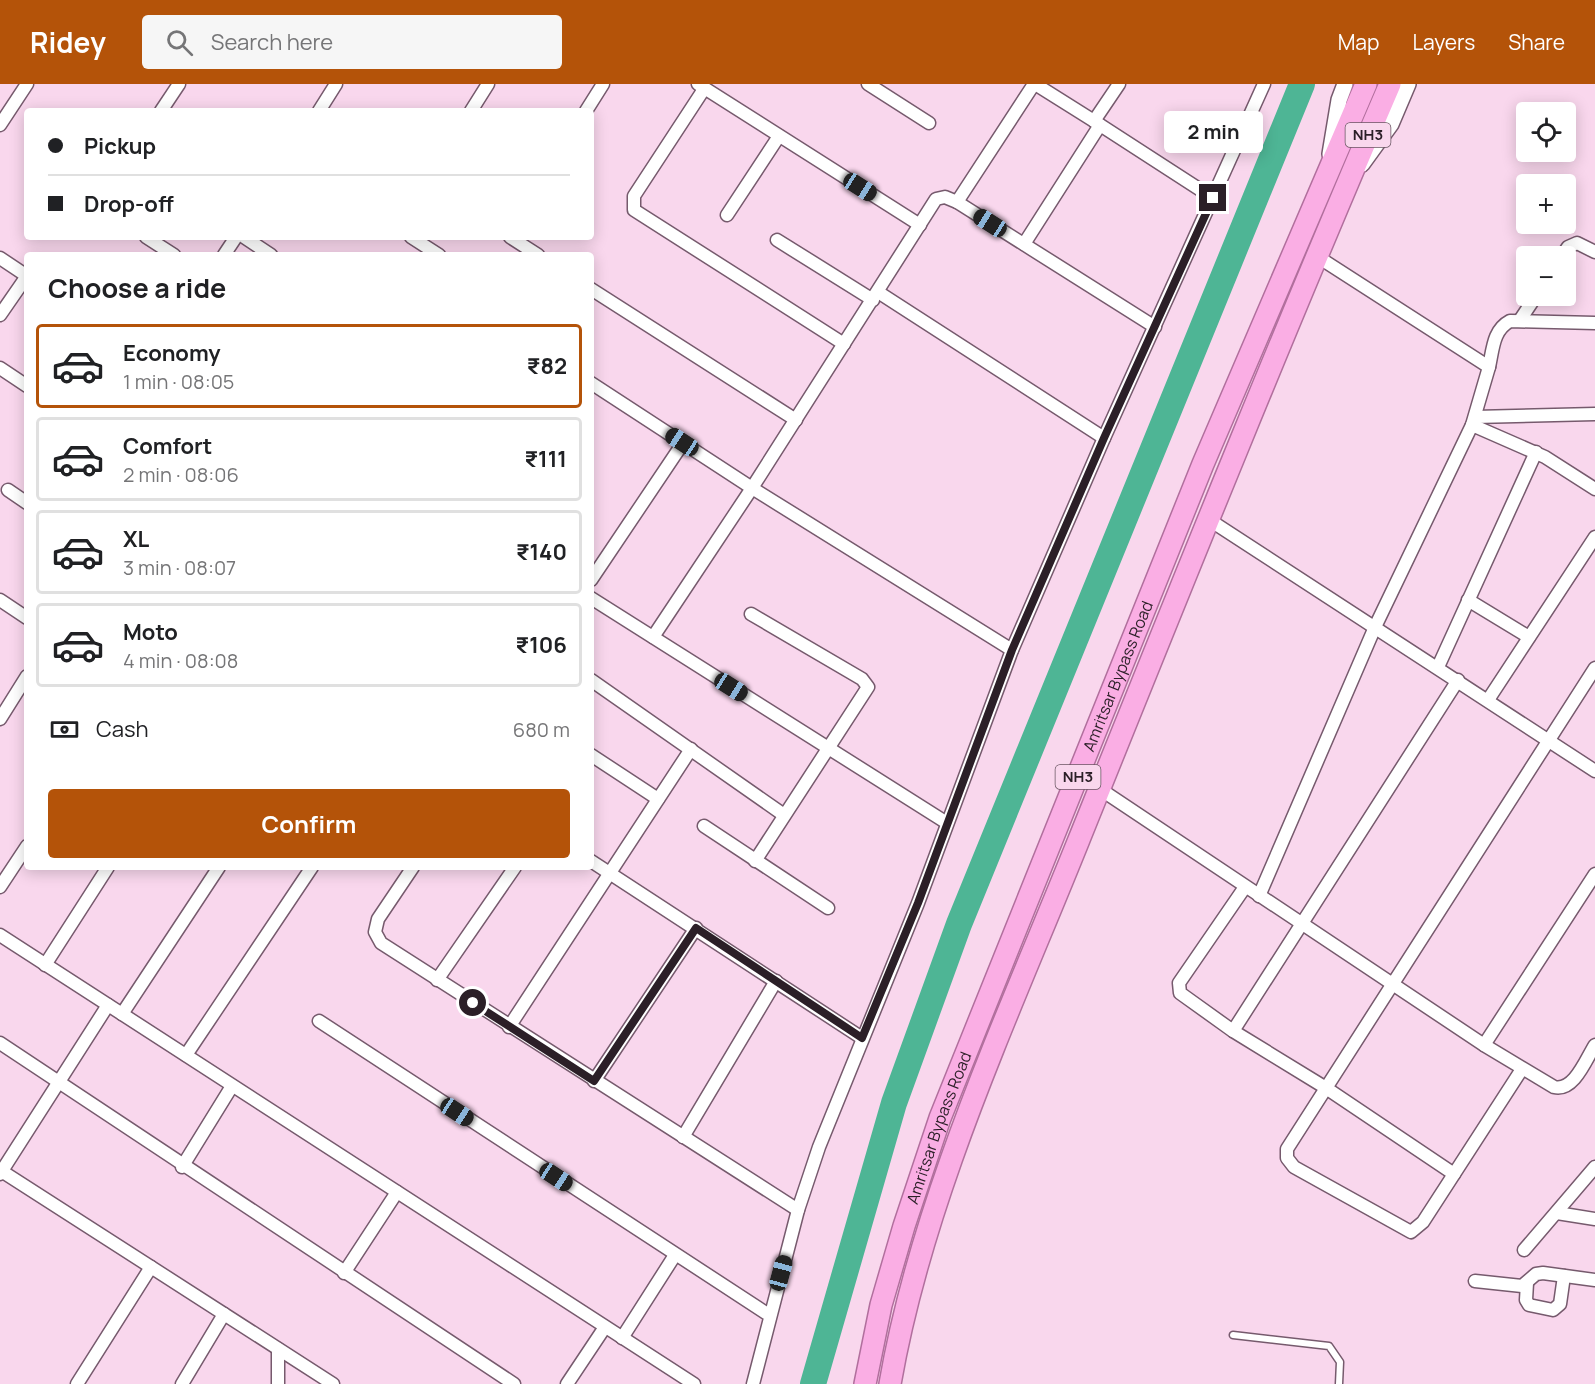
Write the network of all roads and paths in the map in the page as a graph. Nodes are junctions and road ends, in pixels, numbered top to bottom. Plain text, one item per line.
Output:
1 (27, 84) edge
2 (179, 84) edge
3 (336, 84) edge
4 (488, 84) edge
5 (603, 84) edge
6 (868, 84) edge
7 (1034, 84) edge
8 (1119, 84) edge
9 (1264, 84) edge
10 (1345, 84) edge
11 (1366, 84) edge
12 (1390, 84) edge
13 (1408, 84) edge
14 (701, 86) edge
15 (163, 108) edge
16 (321, 108) edge
17 (473, 108) edge
18 (588, 108) edge
19 (929, 123) dead end
20 (1097, 123) junction
21 (0, 125) edge
22 (779, 136) junction
23 (1336, 183) junction
24 (1213, 198) junction
25 (957, 202) junction
26 (727, 215) dead end
27 (920, 225) junction
28 (151, 240) edge
29 (248, 240) edge
30 (416, 240) edge
31 (515, 240) edge
32 (777, 240) dead end
33 (1024, 244) junction
34 (1570, 246) edge
35 (169, 252) edge
36 (266, 252) edge
37 (434, 252) edge
38 (533, 252) edge
39 (1595, 252) edge
40 (1318, 257) junction
41 (0, 258) edge
42 (24, 274) edge
43 (24, 280) edge
44 (594, 291) edge
45 (876, 296) junction
46 (1529, 306) edge
47 (0, 315) edge
48 (1520, 320) junction
49 (1595, 323) edge
50 (1155, 327) junction
51 (844, 344) junction
52 (1489, 367) junction
53 (0, 368) edge
54 (24, 384) edge
55 (594, 385) edge
56 (1595, 414) edge
57 (796, 420) junction
58 (1474, 421) junction
59 (1104, 438) junction
60 (682, 442) junction
61 (1536, 452) junction
62 (752, 488) junction
63 (1595, 489) edge
64 (8, 490) dead end
65 (24, 501) edge
66 (1208, 519) junction
67 (1595, 537) edge
68 (594, 574) edge
69 (0, 600) edge
70 (594, 600) edge
71 (1468, 600) junction
72 (751, 614) dead end
73 (24, 616) edge
74 (1375, 627) junction
75 (652, 637) junction
76 (1529, 637) junction
77 (1012, 650) junction
78 (1438, 667) junction
79 (1595, 668) edge
80 (1458, 680) junction
81 (24, 681) edge
82 (594, 682) edge
83 (1488, 700) junction
84 (0, 719) edge
85 (1549, 741) junction
86 (692, 749) junction
87 (829, 749) junction
88 (594, 757) edge
89 (1595, 771) edge
90 (1100, 789) junction
91 (658, 799) junction
92 (784, 815) junction
93 (947, 823) junction
94 (704, 826) dead end
95 (24, 851) edge
96 (755, 861) junction
97 (594, 863) edge
98 (106, 870) edge
99 (217, 870) edge
100 (310, 870) edge
101 (411, 870) edge
102 (513, 870) edge
103 (1595, 874) edge
104 (611, 875) junction
105 (0, 887) edge
106 (1245, 887) junction
107 (1259, 896) junction
108 (828, 908) dead end
109 (1302, 923) junction
110 (696, 928) junction
111 (0, 934) edge
112 (45, 964) junction
113 (437, 980) junction
114 (776, 981) junction
115 (1393, 983) junction
116 (108, 1005) junction
117 (122, 1014) junction
118 (319, 1021) dead end
119 (510, 1027) junction
120 (1233, 1032) junction
121 (862, 1038) junction
122 (0, 1043) edge
123 (1484, 1045) junction
124 (1595, 1045) edge
125 (186, 1055) junction
126 (1522, 1069) junction
127 (594, 1081) junction
128 (59, 1083) junction
129 (232, 1086) junction
130 (1326, 1088) junction
131 (683, 1137) junction
132 (182, 1167) junction
133 (1595, 1167) edge
134 (1, 1172) edge
135 (1454, 1174) junction
136 (397, 1192) junction
137 (798, 1210) junction
138 (1557, 1213) junction
139 (1595, 1219) edge
140 (1524, 1250) dead end
141 (675, 1255) junction
142 (151, 1267) junction
143 (344, 1273) junction
144 (1564, 1276) junction
145 (1595, 1280) edge
146 (1475, 1281) dead end
147 (1527, 1283) junction
148 (224, 1314) junction
149 (769, 1315) junction
150 (605, 1327) junction
151 (1233, 1335) dead end
152 (622, 1338) junction
153 (278, 1349) junction
154 (77, 1384) edge
155 (182, 1384) edge
156 (278, 1384) edge
157 (332, 1384) edge
158 (514, 1384) edge
159 (567, 1384) edge
160 (694, 1384) edge
161 (753, 1384) edge
162 (865, 1384) edge
163 (890, 1384) edge
164 (1339, 1384) edge

1 - 21 street
2 - 15 street
3 - 16 street
4 - 17 street
5 - 18 street
6 - 19 street
7 - 20 street
7 - 25 street
8 - 20 street
9 - 24 street
10 - 23 street
11 - 23 highway, NH3
12 - 23 highway, NH3
13 - 23 street
14 - 22 street
14 - 51 street
20 - 24 street
20 - 33 street
22 - 26 street
22 - 27 street
23 - 40 highway, Amritsar Bypass Road / NH3
23 - 162 highway, Amritsar Bypass Road / NH3
24 - 50 street
25 - 27 street
25 - 33 street
27 - 45 street
28 - 35 street
29 - 36 street
30 - 37 street
31 - 38 street
32 - 45 street
33 - 50 street
34 - 39 street
40 - 52 street
40 - 66 highway, Amritsar Bypass Road / NH3
41 - 42 street
43 - 47 street
44 - 57 street
45 - 51 street
45 - 59 street
46 - 48 street
48 - 49 street
48 - 52 street
50 - 59 street
51 - 57 street
52 - 58 street
53 - 54 street
55 - 60 street
56 - 58 street
57 - 62 street
58 - 61 street
58 - 74 street
59 - 77 street
60 - 62 street
60 - 68 street
61 - 63 street
61 - 71 street
62 - 75 street
62 - 77 street
64 - 65 street
66 - 74 street
66 - 90 highway, Amritsar Bypass Road / NH3
67 - 76 street
69 - 73 street
70 - 75 street
71 - 76 street
71 - 78 street
72 - 87 street
74 - 78 street
74 - 107 street
75 - 87 street
76 - 83 street
77 - 93 street
78 - 80 street
79 - 85 street
80 - 83 street
80 - 109 street
81 - 84 street
82 - 86 street
83 - 85 street
85 - 89 street
85 - 115 street
86 - 91 street
86 - 92 street
87 - 92 street
87 - 93 street
88 - 91 street
90 - 106 street
90 - 163 highway, Amritsar Bypass Road / NH3
91 - 104 street
92 - 96 street
93 - 121 street
94 - 96 street
95 - 105 street
96 - 108 street
97 - 104 street
98 - 112 street
99 - 117 street
100 - 125 street
101 - 113 street
102 - 113 street
103 - 123 street
104 - 110 street
104 - 119 street
106 - 107 street
106 - 120 street
107 - 109 street
109 - 115 street
109 - 120 street
110 - 114 street
110 - 127 street
111 - 112 street
112 - 116 street
113 - 119 street
114 - 121 street
114 - 131 street
115 - 123 street
115 - 130 street
116 - 117 street
116 - 128 street
117 - 125 street
118 - 141 street
119 - 127 street
120 - 130 street
121 - 137 street
122 - 128 street
123 - 126 street
124 - 126 street
125 - 129 street
126 - 135 street
127 - 131 street
128 - 132 street
128 - 134 street
129 - 132 street
129 - 136 street
130 - 135 street
130 - 135 street
131 - 137 street
132 - 143 street
133 - 138 street
134 - 142 street
136 - 143 street
136 - 150 street
137 - 149 street
138 - 139 street
138 - 140 street
141 - 149 street
141 - 152 street
142 - 148 street
142 - 154 street
143 - 158 street
144 - 145 street
144 - 147 street
144 - 147 street
146 - 147 street
148 - 153 street
148 - 155 street
149 - 161 street
150 - 152 street
150 - 159 street
151 - 164 lane
152 - 160 street
153 - 156 street
153 - 157 street

